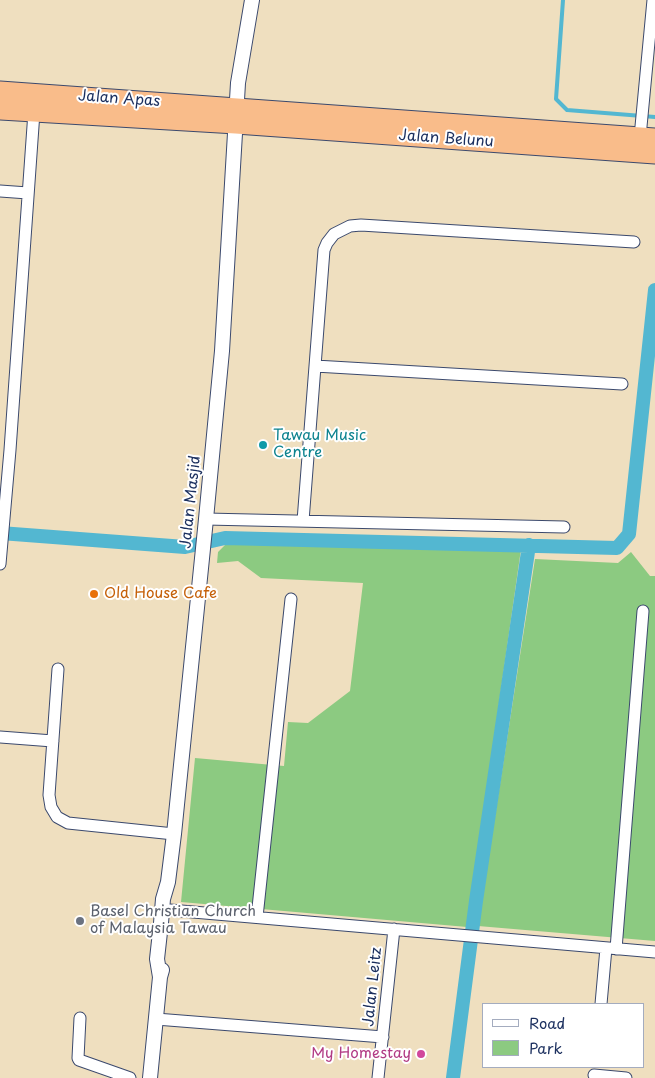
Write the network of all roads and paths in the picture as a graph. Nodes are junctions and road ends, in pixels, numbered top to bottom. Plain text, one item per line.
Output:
1 (252, 0) edge
2 (653, 0) edge
3 (0, 91) edge
4 (0, 110) edge
5 (34, 112) junction
6 (237, 116) junction
7 (645, 127) edge
8 (655, 154) edge
9 (0, 191) edge
10 (28, 192) junction
11 (634, 242) dead end
12 (315, 366) junction
13 (622, 384) dead end
14 (5, 450) edge
15 (303, 521) junction
16 (206, 524) junction
17 (564, 527) dead end
18 (0, 564) edge
19 (291, 599) dead end
20 (643, 612) dead end
21 (58, 669) dead end
22 (0, 736) edge
23 (53, 741) junction
24 (174, 834) junction
25 (168, 882) junction
26 (170, 910) junction
27 (257, 917) junction
28 (394, 929) junction
29 (611, 948) junction
30 (655, 952) edge
31 (160, 977) junction
32 (601, 1003) edge
33 (80, 1018) dead end
34 (156, 1019) junction
35 (383, 1037) junction
36 (594, 1073) edge
37 (130, 1078) edge
38 (150, 1078) edge
39 (378, 1078) edge
40 (626, 1078) edge

1 - 6 street, Jalan Masjid
2 - 7 street
3 - 6 highway, Jalan Apas
4 - 5 highway, Jalan Apas
5 - 6 highway, Jalan Apas
5 - 10 street
6 - 7 highway, Jalan Belunu
6 - 8 highway, Jalan Belunu
6 - 16 street, Jalan Masjid
9 - 10 street
10 - 14 street
11 - 12 street
12 - 13 street
12 - 15 street
14 - 18 street
15 - 16 street
15 - 17 street
16 - 24 street, Jalan Masjid
19 - 27 street
20 - 29 street
21 - 23 street
22 - 23 street
23 - 24 street
24 - 25 street, Jalan Masjid
25 - 26 street, Jalan Masjid
25 - 31 street, Jalan Masjid
26 - 27 street
26 - 31 street, Jalan Masjid
27 - 28 street
28 - 29 street
28 - 35 street, Jalan Leitz
29 - 30 street
29 - 32 street
31 - 34 street, Jalan Masjid
33 - 37 street
34 - 35 street
34 - 38 street, Jalan Masjid
35 - 39 street, Jalan Leitz
36 - 40 street

